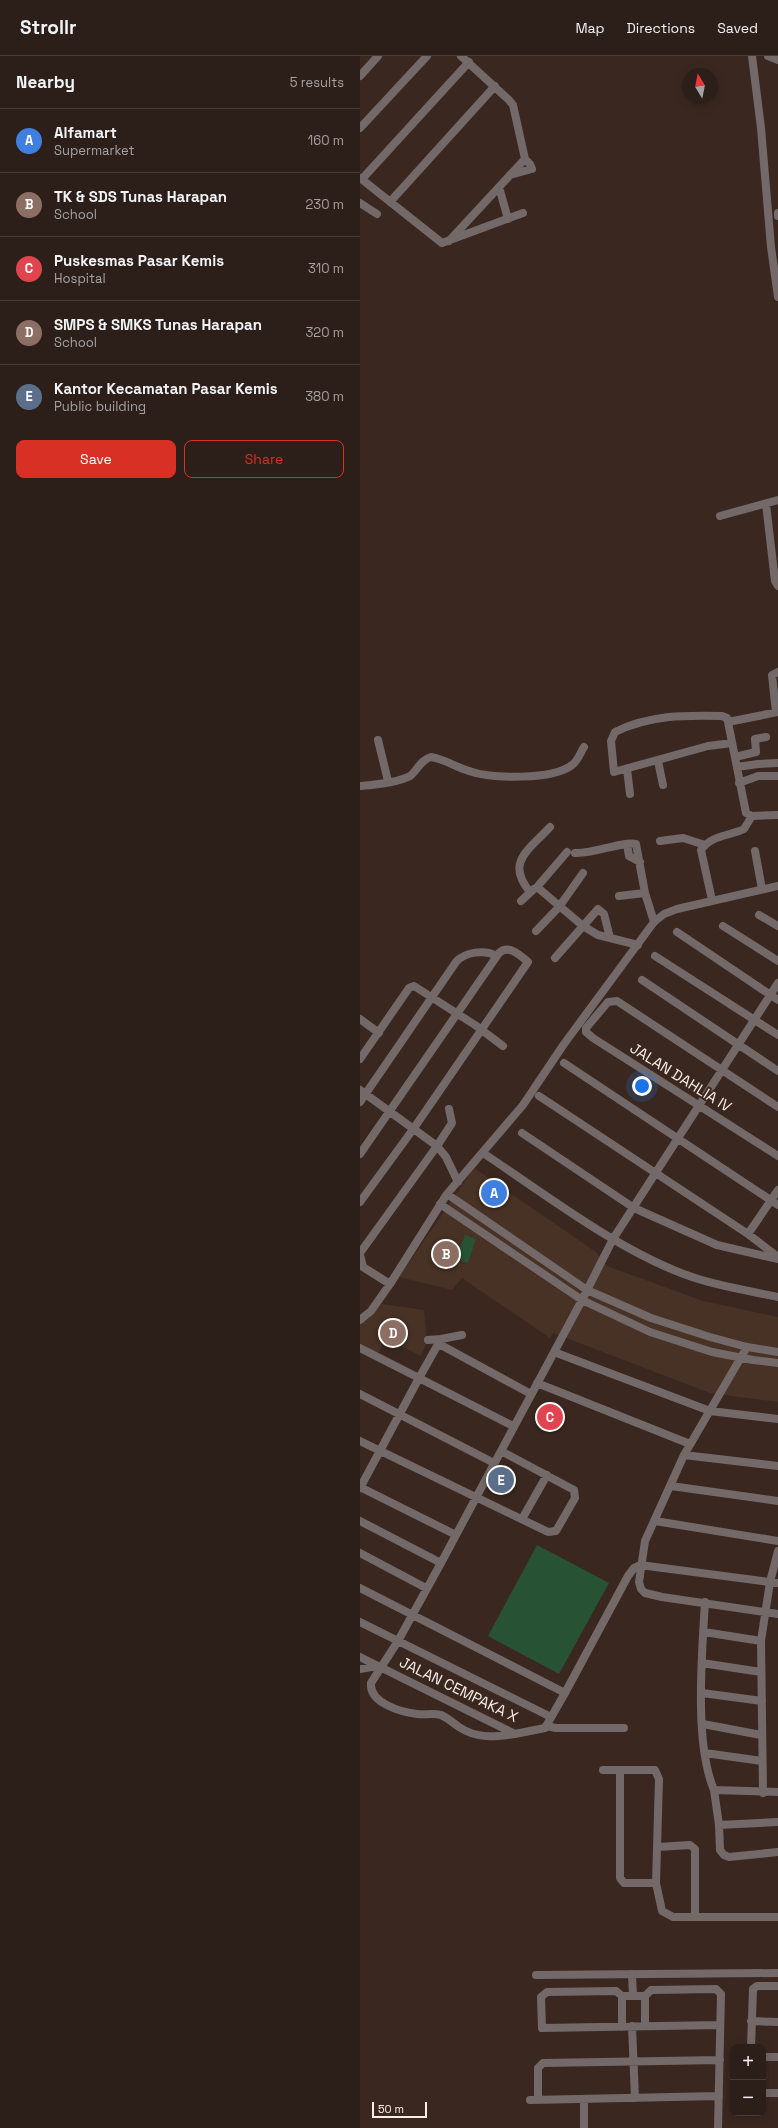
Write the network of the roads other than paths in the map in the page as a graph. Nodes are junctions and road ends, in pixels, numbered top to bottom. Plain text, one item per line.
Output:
1 (378, 56) edge
2 (427, 56) edge
3 (461, 56) edge
4 (752, 56) edge
5 (768, 56) edge
6 (778, 60) edge
7 (469, 62) junction
8 (360, 76) edge
9 (495, 86) junction
10 (360, 128) edge
11 (525, 159) junction
12 (510, 175) junction
13 (361, 178) edge
14 (499, 187) junction
15 (390, 202) junction
16 (360, 203) edge
17 (523, 213) dead end
18 (778, 213) edge
19 (377, 214) dead end
20 (778, 216) edge
21 (508, 219) junction
22 (448, 242) junction
23 (774, 247) edge
24 (778, 297) edge
25 (778, 500) edge
26 (766, 504) junction
27 (720, 516) dead end
28 (778, 586) edge
29 (778, 672) edge
30 (777, 712) edge
31 (728, 722) junction
32 (766, 737) dead end
33 (378, 740) dead end
34 (732, 743) junction
35 (584, 747) dead end
36 (756, 752) junction
37 (735, 757) junction
38 (658, 761) junction
39 (778, 763) edge
40 (758, 764) junction
41 (736, 767) junction
42 (627, 769) junction
43 (778, 776) edge
44 (388, 782) junction
45 (739, 783) junction
46 (663, 785) dead end
47 (360, 786) edge
48 (630, 794) dead end
49 (778, 815) edge
50 (752, 816) junction
51 (550, 827) dead end
52 (660, 841) dead end
53 (705, 844) junction
54 (755, 851) dead end
55 (584, 873) dead end
56 (778, 886) edge
57 (537, 887) junction
58 (762, 889) junction
59 (530, 892) junction
60 (645, 893) junction
61 (619, 896) dead end
62 (521, 900) dead end
63 (712, 900) junction
64 (559, 907) junction
65 (759, 914) dead end
66 (654, 922) junction
67 (583, 926) junction
68 (723, 926) dead end
69 (778, 926) edge
70 (536, 931) dead end
71 (677, 932) dead end
72 (610, 938) junction
73 (638, 945) junction
74 (497, 956) junction
75 (656, 956) dead end
76 (555, 958) dead end
77 (778, 961) edge
78 (642, 980) dead end
79 (778, 983) edge
80 (770, 995) junction
81 (433, 997) junction
82 (778, 1000) edge
83 (457, 1014) junction
84 (360, 1019) edge
85 (755, 1019) junction
86 (482, 1030) junction
87 (379, 1032) junction
88 (778, 1034) edge
89 (739, 1045) junction
90 (503, 1046) dead end
91 (361, 1056) edge
92 (564, 1063) dead end
93 (722, 1070) junction
94 (778, 1071) edge
95 (363, 1092) edge
96 (539, 1096) dead end
97 (360, 1102) edge
98 (700, 1105) junction
99 (778, 1107) edge
100 (449, 1109) dead end
101 (390, 1112) junction
102 (414, 1128) junction
103 (522, 1133) dead end
104 (679, 1139) junction
105 (437, 1146) junction
106 (360, 1154) edge
107 (486, 1156) dead end
108 (778, 1156) edge
109 (656, 1173) junction
110 (458, 1182) junction
111 (778, 1190) edge
112 (447, 1194) junction
113 (360, 1202) edge
114 (775, 1203) edge
115 (440, 1204) junction
116 (634, 1208) junction
117 (748, 1234) junction
118 (613, 1239) junction
119 (360, 1254) edge
120 (778, 1258) edge
121 (362, 1268) edge
122 (390, 1284) junction
123 (587, 1290) junction
124 (778, 1297) edge
125 (582, 1300) junction
126 (360, 1320) edge
127 (462, 1335) dead end
128 (428, 1340) dead end
129 (440, 1341) junction
130 (747, 1347) junction
131 (360, 1348) edge
132 (554, 1352) junction
133 (778, 1352) edge
134 (741, 1358) junction
135 (778, 1363) edge
136 (419, 1378) junction
137 (537, 1383) junction
138 (360, 1394) edge
139 (531, 1394) junction
140 (710, 1411) junction
141 (400, 1414) junction
142 (778, 1419) edge
143 (513, 1426) junction
144 (360, 1441) edge
145 (690, 1444) junction
146 (380, 1450) junction
147 (501, 1451) junction
148 (684, 1455) junction
149 (494, 1463) junction
150 (778, 1466) edge
151 (547, 1475) junction
152 (671, 1486) junction
153 (360, 1488) edge
154 (476, 1498) junction
155 (778, 1501) edge
156 (522, 1519) junction
157 (360, 1520) edge
158 (654, 1521) junction
159 (456, 1535) junction
160 (778, 1541) edge
161 (778, 1551) edge
162 (360, 1553) edge
163 (441, 1563) junction
164 (640, 1565) junction
165 (774, 1583) edge
166 (360, 1588) edge
167 (426, 1588) junction
168 (706, 1602) junction
169 (765, 1612) junction
170 (778, 1614) edge
171 (412, 1615) junction
172 (360, 1622) edge
173 (704, 1632) junction
174 (398, 1641) junction
175 (761, 1641) junction
176 (360, 1657) edge
177 (702, 1663) junction
178 (379, 1667) junction
179 (360, 1669) edge
180 (761, 1672) junction
181 (565, 1693) junction
182 (702, 1693) junction
183 (762, 1701) junction
184 (551, 1717) junction
185 (703, 1724) junction
186 (546, 1726) junction
187 (624, 1728) dead end
188 (515, 1734) junction
189 (762, 1735) junction
190 (705, 1753) junction
191 (762, 1762) junction
192 (603, 1770) dead end
193 (620, 1771) junction
194 (714, 1790) junction
195 (778, 1792) edge
196 (763, 1793) junction
197 (778, 1822) edge
198 (719, 1825) junction
199 (658, 1847) junction
200 (778, 1852) edge
201 (656, 1883) junction
202 (695, 1917) junction
203 (778, 1917) edge
204 (778, 1973) edge
205 (632, 1974) junction
206 (536, 1975) dead end
207 (778, 1986) edge
208 (622, 1996) junction
209 (632, 1996) junction
210 (645, 1996) junction
211 (752, 2021) junction
212 (778, 2022) edge
213 (720, 2025) junction
214 (632, 2026) junction
215 (645, 2026) junction
216 (622, 2027) junction
217 (751, 2044) edge
218 (766, 2057) edge
219 (778, 2057) edge
220 (720, 2060) junction
221 (633, 2062) junction
222 (766, 2093) edge
223 (778, 2093) edge
224 (719, 2096) junction
225 (635, 2098) junction
226 (584, 2099) junction
227 (584, 2128) edge
228 (718, 2128) edge

1 - 8 street
2 - 10 street
3 - 7 street
4 - 23 street
5 - 6 street
7 - 9 street
7 - 13 street
9 - 11 street
9 - 15 street
11 - 12 street
11 - 12 street
12 - 14 street
13 - 15 street
14 - 21 street
14 - 22 street
15 - 22 street
16 - 19 street
17 - 21 street
18 - 20 street
21 - 22 street
23 - 24 street
25 - 26 street
26 - 27 street
26 - 28 street
29 - 30 street
30 - 31 street
31 - 34 street
31 - 42 street
32 - 36 street
33 - 44 street
34 - 37 street
34 - 38 street
35 - 44 street
36 - 37 street
36 - 40 street
37 - 41 street
38 - 42 street
38 - 46 street
39 - 40 street
40 - 41 street
41 - 45 street
42 - 48 street
43 - 45 street
44 - 47 street
45 - 50 street
49 - 50 street
50 - 53 street
51 - 59 street
52 - 53 street
53 - 63 street
54 - 58 street
55 - 64 street
56 - 58 street
57 - 59 street
57 - 60 street
57 - 64 street
58 - 63 street
59 - 62 street
60 - 61 street
60 - 66 street
63 - 66 street
64 - 67 street
64 - 70 street
65 - 69 street
66 - 73 street
67 - 72 street
67 - 72 street
67 - 76 street
68 - 77 street
71 - 80 street
72 - 73 street
73 - 110 street
74 - 81 street
74 - 83 street
74 - 86 street
75 - 85 street
78 - 89 street
79 - 80 street
80 - 82 street
80 - 85 street
81 - 83 street
81 - 87 street
81 - 95 street
83 - 86 street
83 - 101 street
84 - 87 street
85 - 88 street
85 - 89 street
86 - 90 street
86 - 102 street
87 - 91 street
89 - 93 street
89 - 94 street
92 - 104 street
93 - 98 street
93 - 98 street, JALAN DAHLIA IV
93 - 99 street
95 - 97 street
95 - 101 street
96 - 109 street
98 - 104 street
98 - 108 street, JALAN DAHLIA IV
100 - 105 street
101 - 102 street
101 - 106 street
102 - 105 street
102 - 113 street
103 - 116 street
104 - 109 street
104 - 114 street
105 - 110 street
105 - 119 street
107 - 118 street
109 - 116 street
109 - 117 street
110 - 112 street
111 - 114 street
112 - 115 street
112 - 123 street
114 - 117 street
115 - 122 street
115 - 125 street
116 - 118 street
116 - 120 street
117 - 120 street
118 - 123 street
118 - 124 street
119 - 121 street
121 - 122 street
122 - 126 street
123 - 125 street
123 - 130 street
125 - 132 street
125 - 134 street
127 - 129 street
128 - 129 street
129 - 136 street
129 - 139 street
130 - 133 street
130 - 134 street
131 - 136 street
132 - 137 street
132 - 140 street
134 - 135 street
134 - 140 street
136 - 141 street
136 - 143 street
137 - 139 street
137 - 145 street
138 - 141 street
139 - 143 street
140 - 142 street
140 - 145 street
141 - 146 street
141 - 149 street
143 - 147 street
144 - 146 street
145 - 148 street
146 - 153 street
146 - 154 street
147 - 149 street
147 - 151 street
148 - 150 street
148 - 152 street
149 - 154 street
151 - 156 street
151 - 156 street
152 - 155 street
152 - 158 street
153 - 159 street
154 - 156 street
154 - 159 street
157 - 163 street
158 - 160 street
158 - 164 street
159 - 163 street
161 - 165 street
162 - 167 street
163 - 167 street
164 - 165 street
164 - 168 street
164 - 181 street
165 - 169 street
166 - 171 street
167 - 171 street
168 - 169 street
168 - 173 street
169 - 170 street
169 - 175 street
171 - 174 street
171 - 181 street
172 - 174 street
173 - 175 street
173 - 177 street
174 - 178 street
174 - 184 street
175 - 180 street
176 - 178 street, JALAN CEMPAKA X
177 - 180 street
177 - 182 street
178 - 179 street
178 - 188 street, JALAN CEMPAKA X
178 - 188 street
180 - 183 street
181 - 184 street
182 - 183 street
182 - 185 street
183 - 189 street
184 - 186 street
185 - 189 street
185 - 190 street
186 - 187 street
186 - 188 street, JALAN CEMPAKA X
189 - 191 street
190 - 191 street
190 - 194 street
191 - 196 street
192 - 193 street
193 - 199 street
193 - 201 street
194 - 196 street
194 - 198 street
195 - 196 street
197 - 198 street
198 - 200 street
199 - 201 street
199 - 202 street
201 - 202 street
202 - 203 street
204 - 205 street
205 - 206 street
205 - 209 street
207 - 211 street
208 - 209 street
208 - 216 street
208 - 216 street
209 - 210 street
210 - 213 street
210 - 215 street
211 - 212 street
211 - 217 street
213 - 215 street
213 - 220 street
214 - 215 street
214 - 216 street
214 - 221 street
218 - 219 street
220 - 221 street
220 - 224 street
221 - 225 street
221 - 226 street
222 - 223 street
224 - 225 street
224 - 228 street
225 - 226 street
226 - 227 street

